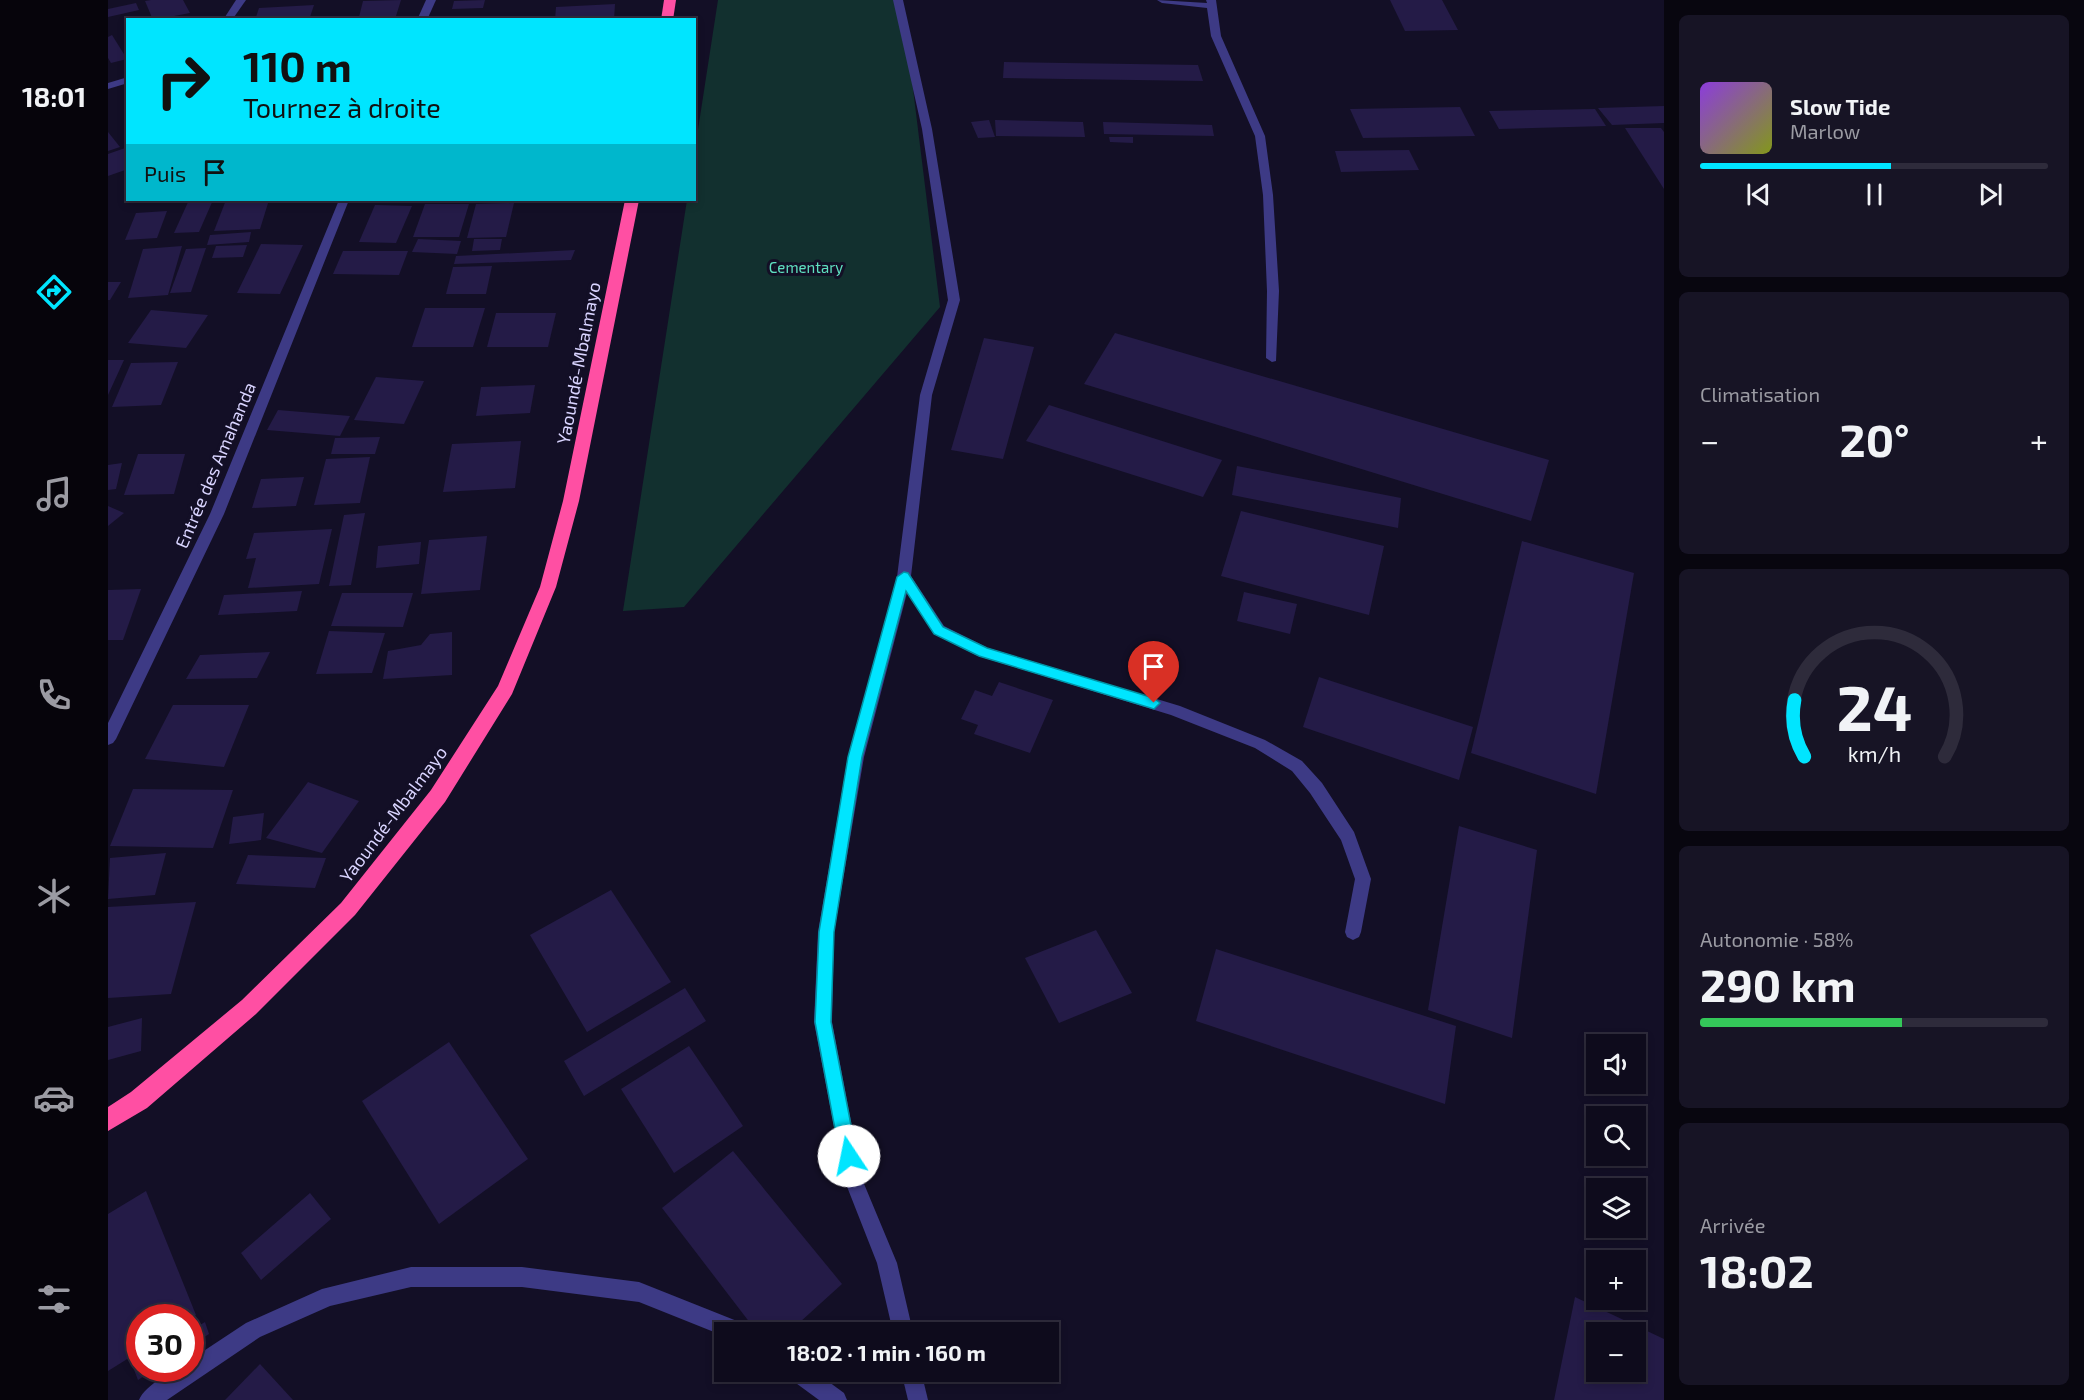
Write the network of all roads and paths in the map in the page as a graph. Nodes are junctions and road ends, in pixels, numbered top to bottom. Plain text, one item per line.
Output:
1 (241, 0) edge
2 (431, 0) edge
3 (670, 0) edge
4 (898, 0) edge
5 (1162, 0) edge
6 (1211, 3) edge
7 (228, 18) edge
8 (423, 18) edge
9 (667, 18) edge
10 (126, 81) edge
11 (108, 86) edge
12 (344, 201) edge
13 (632, 201) edge
14 (1272, 358) dead end
15 (904, 577) junction
16 (108, 739) edge
17 (1353, 932) dead end
18 (108, 1120) edge
19 (715, 1322) edge
20 (901, 1322) edge
21 (812, 1382) edge
22 (914, 1382) edge
23 (149, 1400) edge
24 (837, 1400) edge
25 (918, 1400) edge

1 - 7 street
2 - 8 street
3 - 9 highway
4 - 15 street
5 - 6 street
6 - 14 street
10 - 11 street
12 - 16 street, Entrée des Amahanda
13 - 18 highway, Yaoundé-Mbalmayo
15 - 17 street
15 - 20 street
19 - 23 street
21 - 24 street
22 - 25 street

